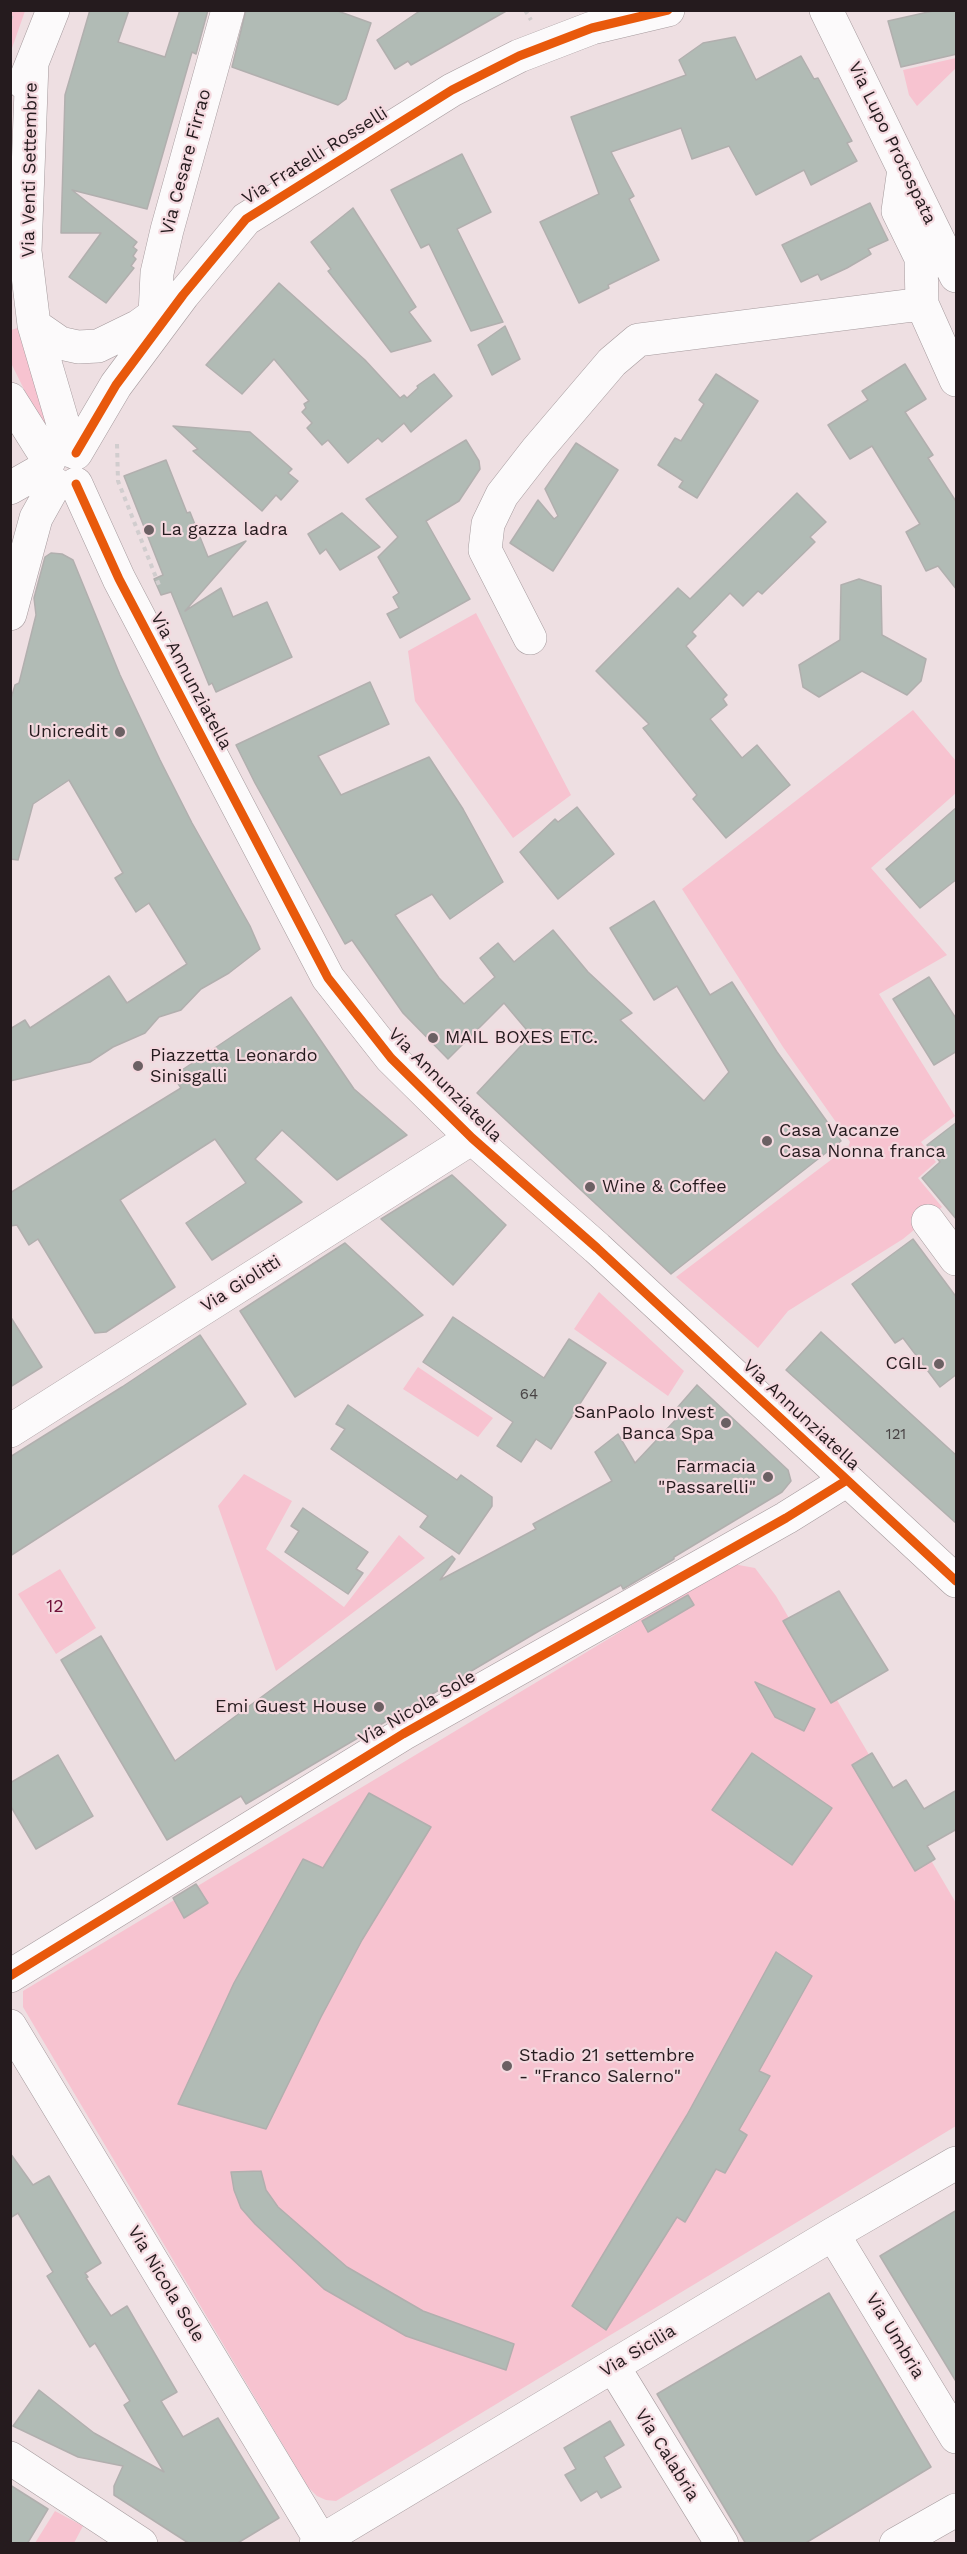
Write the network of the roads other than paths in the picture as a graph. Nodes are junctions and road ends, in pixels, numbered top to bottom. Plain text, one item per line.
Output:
1 (53, 10) edge
2 (228, 10) edge
3 (668, 10) edge
4 (826, 10) edge
5 (32, 63) junction
6 (10, 118) edge
7 (904, 169) junction
8 (957, 276) edge
9 (183, 295) junction
10 (922, 304) junction
11 (154, 315) junction
12 (34, 326) junction
13 (957, 380) edge
14 (10, 399) edge
15 (62, 467) junction
16 (10, 488) edge
17 (10, 614) edge
18 (530, 638) dead end
19 (472, 1138) junction
20 (928, 1221) dead end
21 (957, 1258) edge
22 (10, 1431) edge
23 (847, 1480) junction
24 (952, 1580) edge
25 (10, 1976) edge
26 (10, 2026) edge
27 (957, 2163) edge
28 (833, 2234) junction
29 (613, 2366) junction
30 (957, 2437) edge
31 (10, 2458) edge
32 (957, 2510) edge
33 (318, 2543) edge
34 (141, 2544) edge
35 (722, 2544) edge
36 (896, 2544) edge

1 - 5 street, Via Venti Settembre
2 - 11 street, Via Cesare Firrao
3 - 9 street, Via Fratelli Rosselli
4 - 7 street, Via Lupo Protospata
5 - 6 street, Via Venti Settembre
5 - 12 street, Via Venti Settembre
7 - 8 street, Via Lupo Protospata
7 - 10 street
9 - 11 street, Via Fratelli Rosselli
9 - 15 street, Via Fratelli Rosselli
10 - 13 street
10 - 18 street
11 - 12 street, Via Fratelli Rosselli
12 - 15 street, Via Venti Settembre
14 - 15 street
15 - 16 street
15 - 17 street, Via Fratelli Rosselli
15 - 19 street, Via Annunziatella
19 - 22 street, Via Giolitti
19 - 23 street, Via Annunziatella
20 - 21 street
23 - 24 street, Via Annunziatella
23 - 25 street, Via Nicola Sole
26 - 33 street, Via Nicola Sole
27 - 28 street, Via Sicilia
28 - 29 street, Via Sicilia
28 - 30 street, Via Umbria
29 - 33 street, Via Sicilia
29 - 35 street, Via Calabria
31 - 34 street
32 - 36 street

